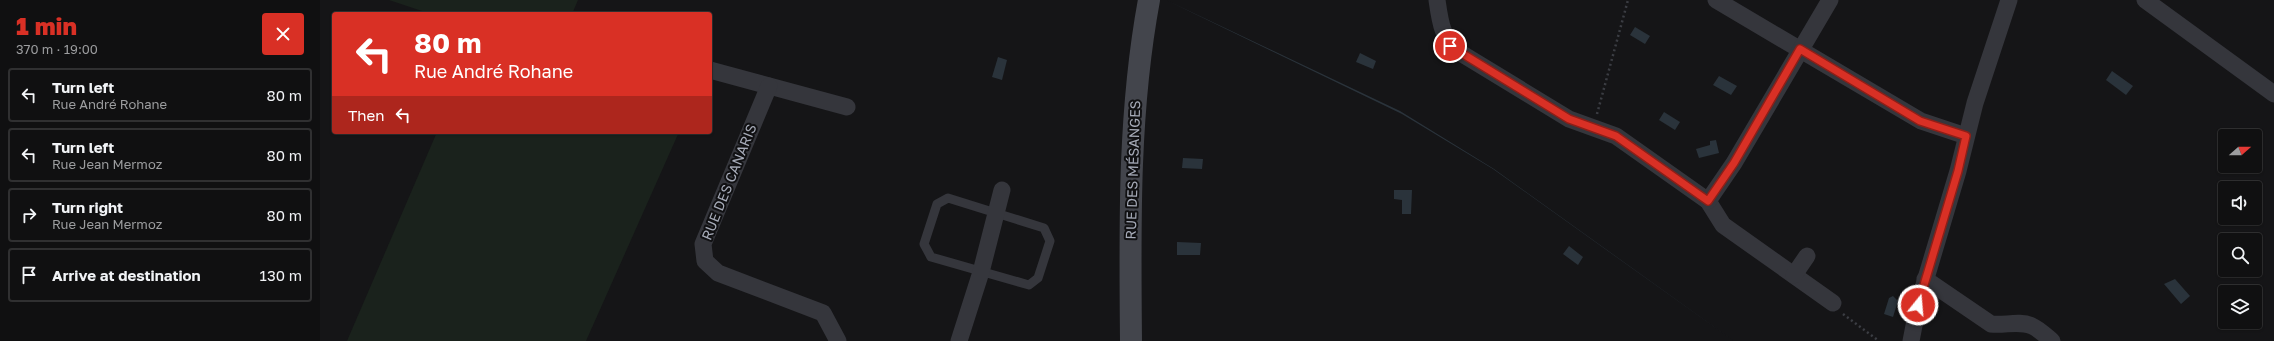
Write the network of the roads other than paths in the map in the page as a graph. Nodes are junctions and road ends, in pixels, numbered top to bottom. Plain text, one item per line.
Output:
1 (1149, 0) edge
2 (1437, 0) edge
3 (1716, 0) edge
4 (1830, 0) edge
5 (2009, 0) edge
6 (2145, 0) edge
7 (1800, 49) junction
8 (712, 71) edge
9 (769, 86) junction
10 (2274, 94) edge
11 (847, 107) dead end
12 (1966, 136) junction
13 (1002, 190) dead end
14 (1708, 201) junction
15 (996, 213) junction
16 (1807, 256) dead end
17 (981, 272) junction
18 (1794, 275) junction
19 (1925, 279) junction
20 (1833, 304) road end
21 (838, 341) edge
22 (959, 341) edge
23 (1131, 341) edge
24 (1911, 341) edge
25 (2052, 341) edge

1 - 23 main road, RUE DES MÉSANGES
2 - 14 street
3 - 7 street
4 - 7 street
5 - 12 street
6 - 10 street
7 - 12 street
7 - 14 street
8 - 9 street
9 - 11 street
9 - 21 street, RUE DES CANARIS
12 - 19 street
13 - 15 street
14 - 18 street
15 - 17 street
15 - 17 lane
15 - 17 lane
16 - 18 street
17 - 22 street
18 - 20 street
19 - 24 street
19 - 25 street

